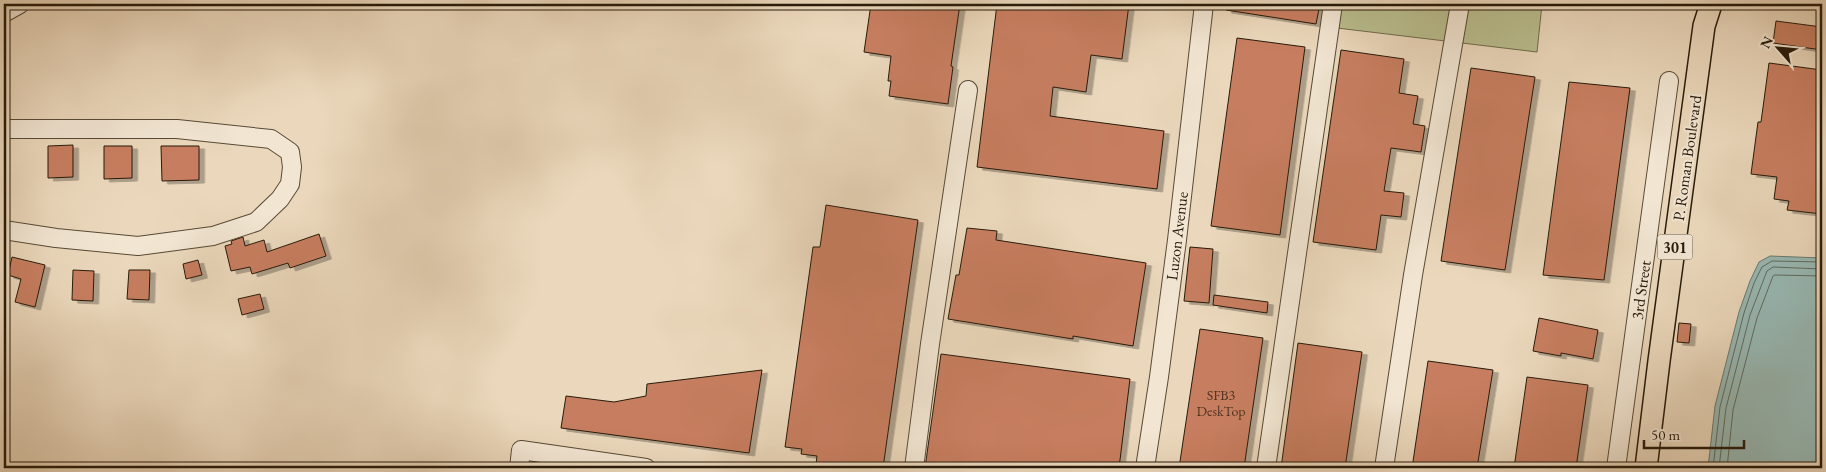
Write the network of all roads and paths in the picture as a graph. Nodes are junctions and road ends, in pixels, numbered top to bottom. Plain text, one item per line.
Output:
1 (20, 4) edge
2 (1204, 4) edge
3 (1333, 4) edge
4 (1460, 4) edge
5 (1694, 4) edge
6 (1711, 4) edge
7 (4, 13) edge
8 (1704, 26) junction
9 (1669, 82) dead end
10 (968, 90) dead end
11 (4, 129) edge
12 (4, 230) edge
13 (1659, 361) junction
14 (1629, 368) junction
15 (519, 468) edge
16 (646, 468) edge
17 (914, 468) edge
18 (1145, 468) edge
19 (1266, 468) edge
20 (1384, 468) edge
21 (1616, 468) edge
22 (1646, 468) edge

1 - 7 street
2 - 18 street, Luzon Avenue
3 - 19 street
4 - 20 street
5 - 8 main road
6 - 8 main road, P. Roman Boulevard / 301
8 - 13 main road, P. Roman Boulevard / 301
9 - 14 street, 3rd Street
10 - 17 street
11 - 12 street
13 - 14 street
13 - 22 main road, P. Roman Boulevard / 301
14 - 21 street, 3rd Street
15 - 16 street

